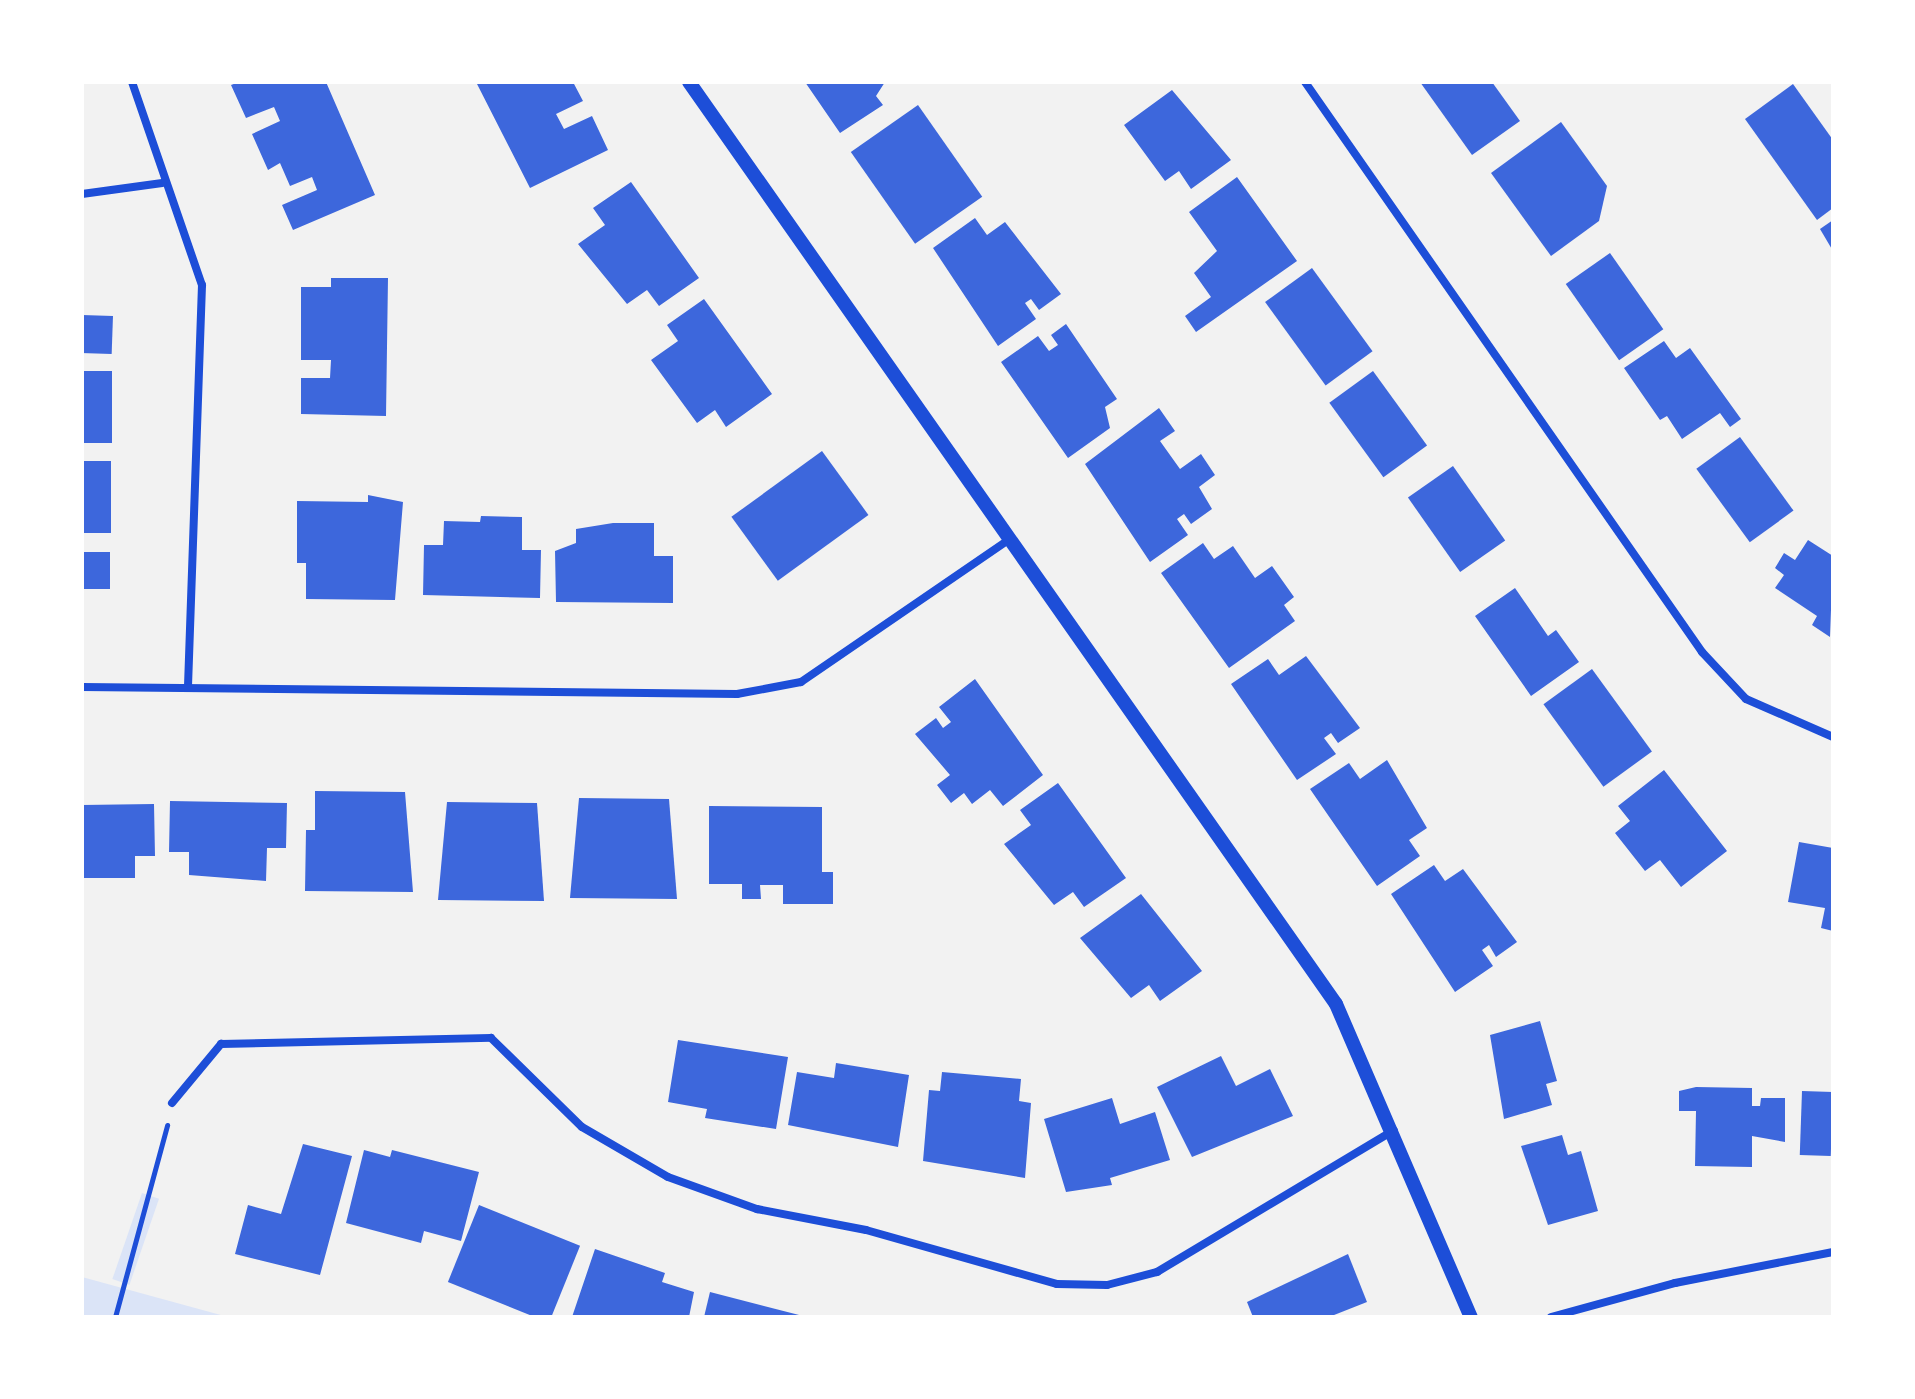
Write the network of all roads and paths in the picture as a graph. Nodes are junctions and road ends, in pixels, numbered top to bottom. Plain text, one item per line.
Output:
1 (132, 82) edge
2 (689, 82) edge
3 (1305, 82) edge
4 (162, 183) junction
5 (82, 194) edge
6 (1007, 541) junction
7 (82, 687) edge
8 (188, 687) junction
9 (1833, 737) edge
10 (172, 1103) joint
11 (1394, 1130) junction
12 (1833, 1252) edge
13 (115, 1317) edge
14 (1471, 1317) edge
15 (1551, 1317) edge

1 - 4 street
2 - 6 street
3 - 9 street
4 - 5 street
4 - 8 street
6 - 8 street
6 - 11 street
7 - 8 street
10 - 11 street
10 - 13 path
11 - 14 street
12 - 15 street

